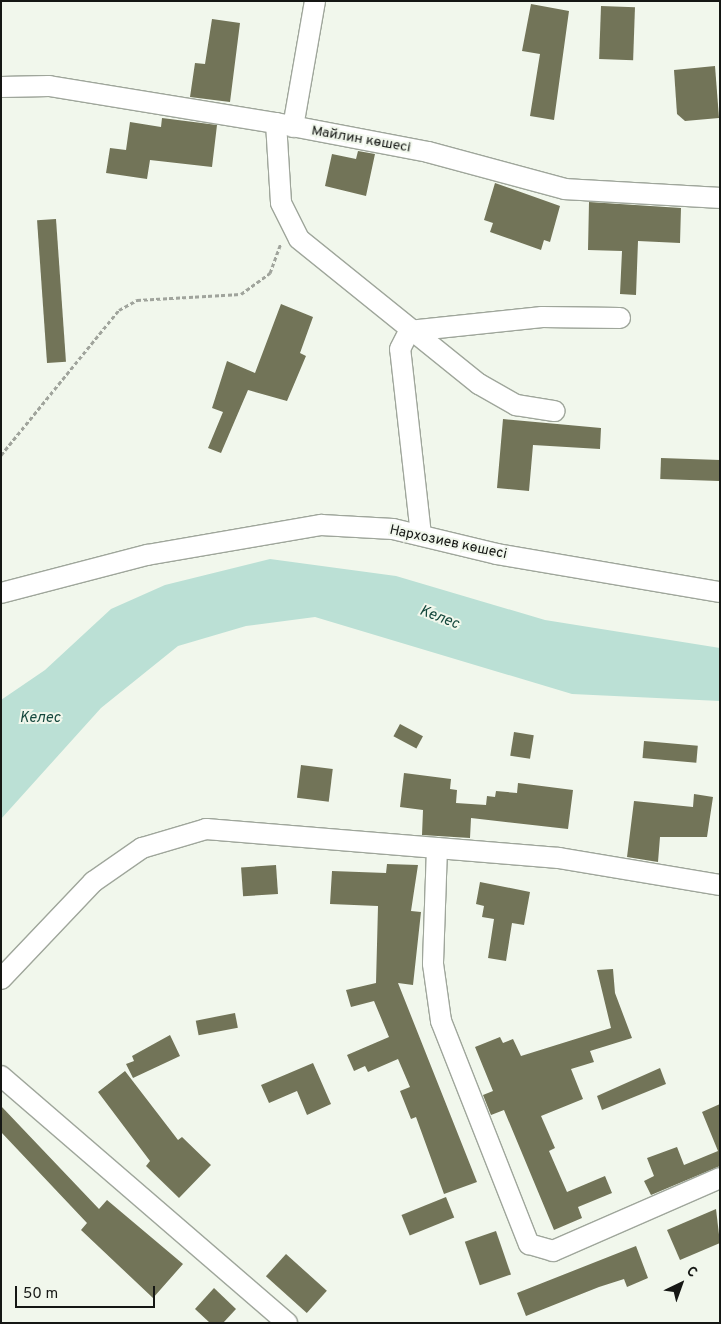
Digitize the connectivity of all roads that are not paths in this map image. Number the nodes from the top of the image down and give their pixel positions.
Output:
1 (315, 1) edge
2 (1, 87) edge
3 (284, 125) junction
4 (720, 198) edge
5 (620, 318) dead end
6 (409, 331) junction
7 (555, 411) dead end
8 (421, 535) junction
9 (720, 592) edge
10 (1, 594) edge
11 (437, 848) junction
12 (720, 885) edge
13 (1, 979) edge
14 (1, 1076) edge
15 (720, 1178) edge
16 (287, 1323) edge

1 - 3 street
2 - 3 street, Майлин көшесі
3 - 4 street, Майлин көшесі
3 - 6 street
5 - 6 street
6 - 7 street
6 - 8 street
8 - 9 street, Нархозиев көшесі
8 - 10 street, Нархозиев көшесі
11 - 12 street
11 - 13 street
11 - 15 street
14 - 16 street

